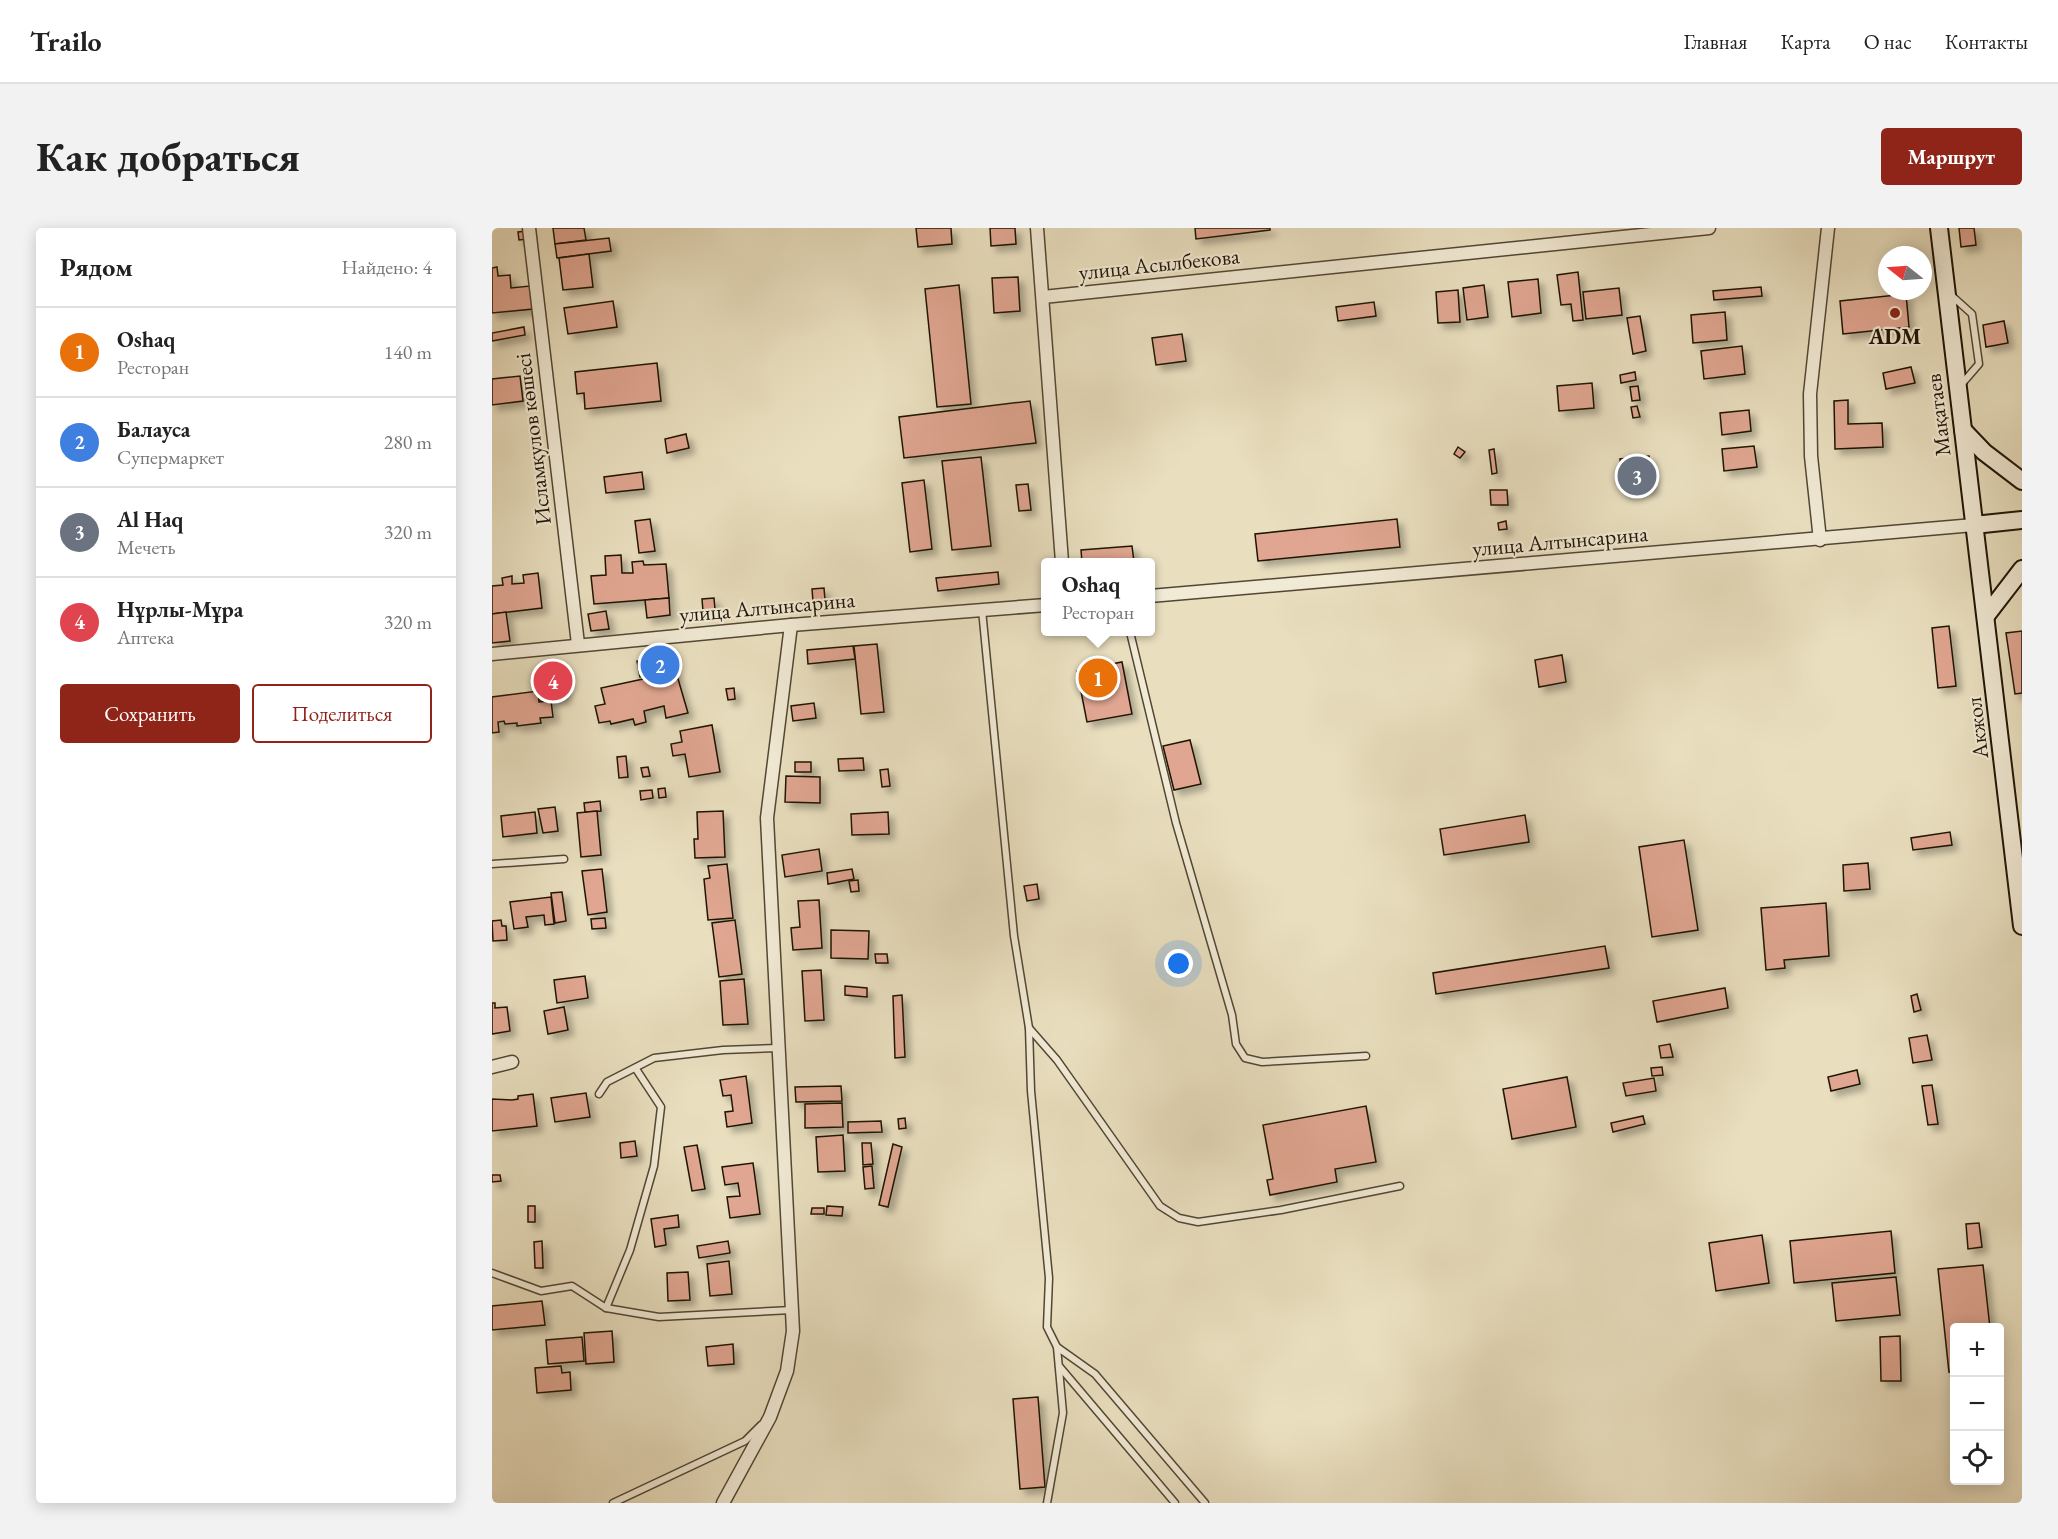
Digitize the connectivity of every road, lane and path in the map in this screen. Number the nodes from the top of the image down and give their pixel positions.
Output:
1 (529, 228) edge
2 (1037, 228) edge
3 (1574, 228) edge
4 (1709, 228) edge
5 (1828, 228) edge
6 (1939, 228) edge
7 (1575, 241) junction
8 (1947, 292) junction
9 (1043, 297) junction
10 (1958, 389) junction
11 (1963, 430) junction
12 (2022, 481) edge
13 (2022, 520) edge
14 (1974, 525) junction
15 (1821, 540) junction
16 (1062, 558) edge
17 (2022, 569) edge
18 (1155, 596) edge
19 (1041, 605) edge
20 (982, 610) junction
21 (1986, 616) junction
22 (791, 625) junction
23 (1131, 636) edge
24 (578, 644) junction
25 (492, 654) edge
26 (564, 859) dead end
27 (492, 864) edge
28 (2022, 926) edge
29 (1029, 1028) junction
30 (778, 1048) junction
31 (1366, 1056) dead end
32 (512, 1062) dead end
33 (492, 1067) edge
34 (636, 1069) junction
35 (599, 1094) dead end
36 (1400, 1186) dead end
37 (492, 1273) edge
38 (606, 1308) junction
39 (792, 1310) junction
40 (1057, 1347) junction
41 (1059, 1366) junction
42 (770, 1416) junction
43 (613, 1503) edge
44 (723, 1503) edge
45 (1047, 1503) edge
46 (1175, 1503) edge
47 (1205, 1503) edge

1 - 24 street, Исламқулов көшесі
2 - 9 street
3 - 7 street
4 - 7 street, улица Асылбекова
5 - 15 street
6 - 8 main road, Мақатаев
7 - 9 street, улица Асылбекова
8 - 10 main road, Мақатаев
8 - 10 lane
9 - 16 street
10 - 11 main road, Мақатаев
11 - 12 main road
11 - 14 main road, Мақатаев
13 - 14 main road
14 - 15 street, улица Алтынсарина
14 - 21 main road, Акжол
15 - 18 street, улица Алтынсарина
17 - 21 main road
19 - 20 street, улица Алтынсарина
20 - 22 street, улица Алтынсарина
20 - 29 lane
21 - 28 main road, Акжол
22 - 24 street, улица Алтынсарина
22 - 30 street
23 - 31 lane
24 - 25 street, улица Алтынсарина
26 - 27 lane
29 - 36 lane
29 - 40 lane
30 - 34 lane
30 - 39 street
32 - 33 street
34 - 35 lane
34 - 38 lane
37 - 38 lane
38 - 39 lane
39 - 42 street
40 - 41 lane
40 - 47 lane
41 - 45 lane
41 - 46 lane
42 - 43 lane
42 - 44 street

